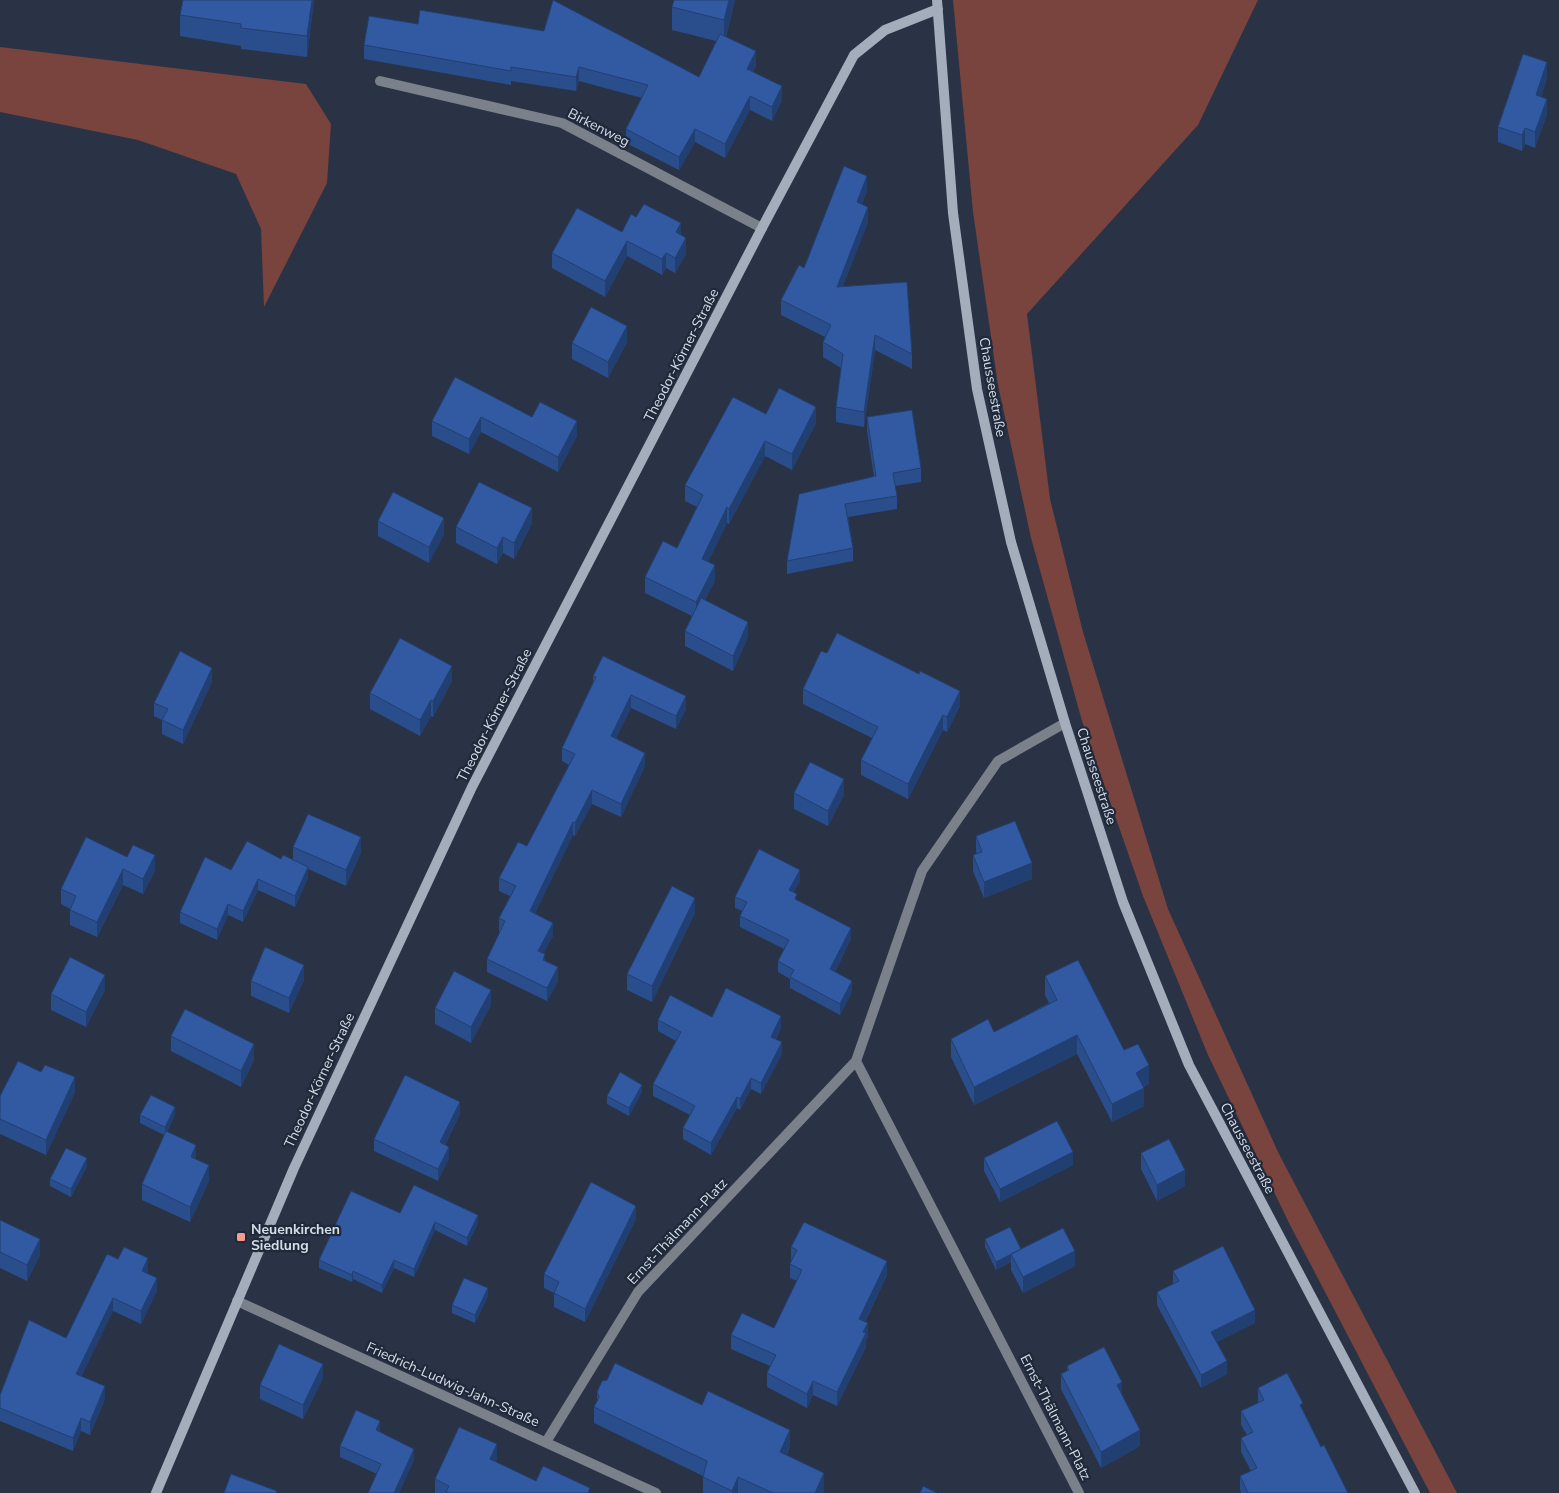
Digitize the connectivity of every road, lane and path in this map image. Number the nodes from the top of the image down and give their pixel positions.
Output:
1 (938, 4) edge
2 (380, 81) dead end
3 (762, 228) junction
4 (1065, 722) junction
5 (856, 1061) junction
6 (237, 1301) junction
7 (546, 1442) junction
8 (156, 1493) edge
9 (656, 1493) edge
10 (1079, 1493) edge
11 (1416, 1493) edge

1 - 3 street, Theodor-Körner-Straße
1 - 4 street, Chausseestraße
2 - 3 street, Birkenweg
3 - 6 street, Theodor-Körner-Straße
4 - 5 street, Ernst-Thälmann-Platz
4 - 11 street, Chausseestraße
5 - 7 street, Ernst-Thälmann-Platz
5 - 10 street, Ernst-Thälmann-Platz
6 - 7 street, Friedrich-Ludwig-Jahn-Straße
6 - 8 street, Theodor-Körner-Straße
7 - 9 street, Friedrich-Ludwig-Jahn-Straße

